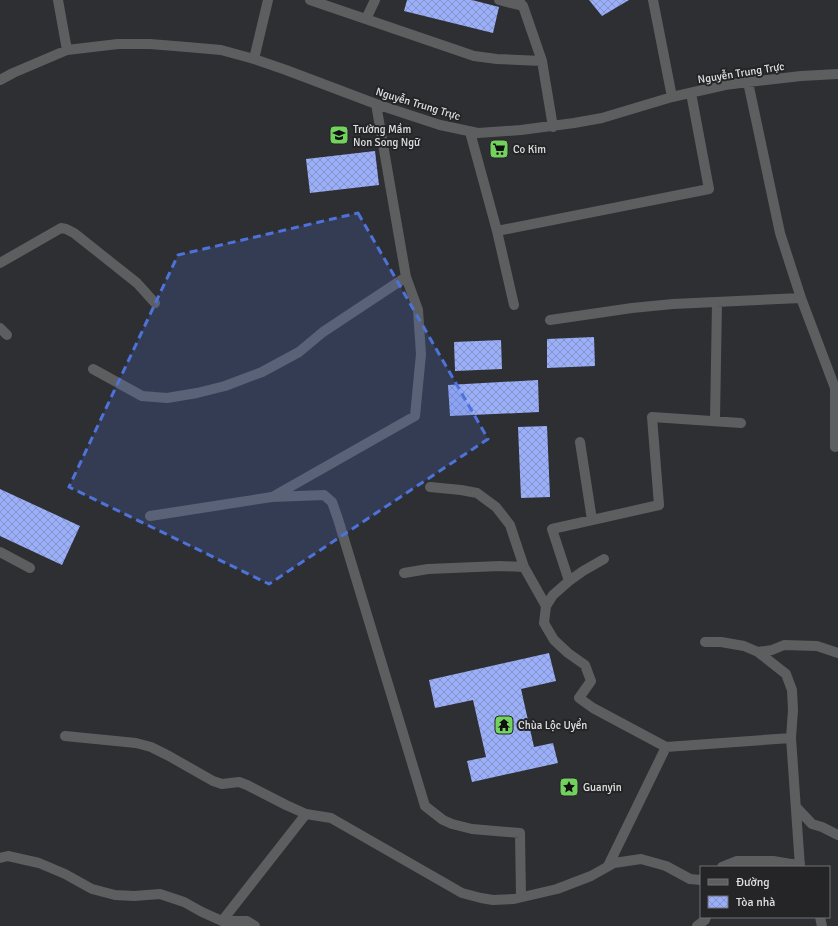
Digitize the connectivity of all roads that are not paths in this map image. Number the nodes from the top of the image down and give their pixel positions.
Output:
1 (58, 0) edge
2 (268, 0) edge
3 (310, 0) edge
4 (375, 0) edge
5 (499, 0) edge
6 (653, 0) edge
7 (520, 3) edge
8 (366, 19) junction
9 (67, 50) junction
10 (254, 59) junction
11 (542, 61) junction
12 (838, 74) edge
13 (0, 80) edge
14 (748, 82) junction
15 (691, 93) junction
16 (672, 97) junction
17 (376, 104) junction
18 (553, 126) junction
19 (470, 132) junction
20 (497, 231) junction
21 (0, 263) edge
22 (406, 277) junction
23 (801, 298) junction
24 (717, 302) junction
25 (154, 303) dead end
26 (514, 305) dead end
27 (550, 320) dead end
28 (93, 369) dead end
29 (836, 388) edge
30 (715, 420) junction
31 (741, 423) dead end
32 (580, 442) dead end
33 (835, 447) dead end
34 (430, 487) dead end
35 (272, 497) junction
36 (150, 516) dead end
37 (592, 520) junction
38 (0, 552) edge
39 (604, 559) dead end
40 (524, 567) junction
41 (30, 568) dead end
42 (404, 573) dead end
43 (569, 581) junction
44 (546, 606) junction
45 (705, 642) dead end
46 (758, 652) junction
47 (838, 653) edge
48 (65, 736) dead end
49 (791, 738) junction
50 (666, 747) junction
51 (796, 807) junction
52 (306, 814) junction
53 (838, 835) edge
54 (0, 858) edge
55 (800, 865) edge
56 (608, 866) junction
57 (724, 866) edge
58 (700, 880) edge
59 (521, 898) junction
60 (706, 918) edge
61 (222, 921) junction
62 (255, 926) edge
63 (697, 926) edge

1 - 9 street
2 - 10 street
3 - 8 street
4 - 8 street
5 - 7 street
6 - 16 street
7 - 11 street
8 - 11 street
9 - 10 street, Nguyễn Trung Trực
9 - 13 street, Nguyễn Trung Trực
10 - 17 street, Nguyễn Trung Trực
11 - 18 street
12 - 14 street, Nguyễn Trung Trực
14 - 15 street, Nguyễn Trung Trực
14 - 23 street
15 - 16 street, Nguyễn Trung Trực
15 - 20 street
16 - 18 street, Nguyễn Trung Trực
17 - 19 street, Nguyễn Trung Trực
17 - 22 street
18 - 19 street, Nguyễn Trung Trực
19 - 20 street
20 - 26 street
21 - 25 street
22 - 28 street
22 - 35 street
23 - 24 street
23 - 29 street
24 - 27 street
24 - 30 street
29 - 33 street
30 - 31 street
30 - 37 street
32 - 37 street
34 - 40 street
35 - 36 street
35 - 59 street
37 - 43 street
38 - 41 street
39 - 43 street
40 - 42 street
40 - 44 street
43 - 44 street
44 - 50 street
45 - 46 street
46 - 47 street
46 - 49 street
48 - 52 street
49 - 50 street
49 - 51 street
50 - 56 street
51 - 53 street
51 - 55 street
52 - 59 street
52 - 61 street
54 - 61 street
55 - 57 street
56 - 58 street
56 - 59 street
60 - 63 street
61 - 62 street

